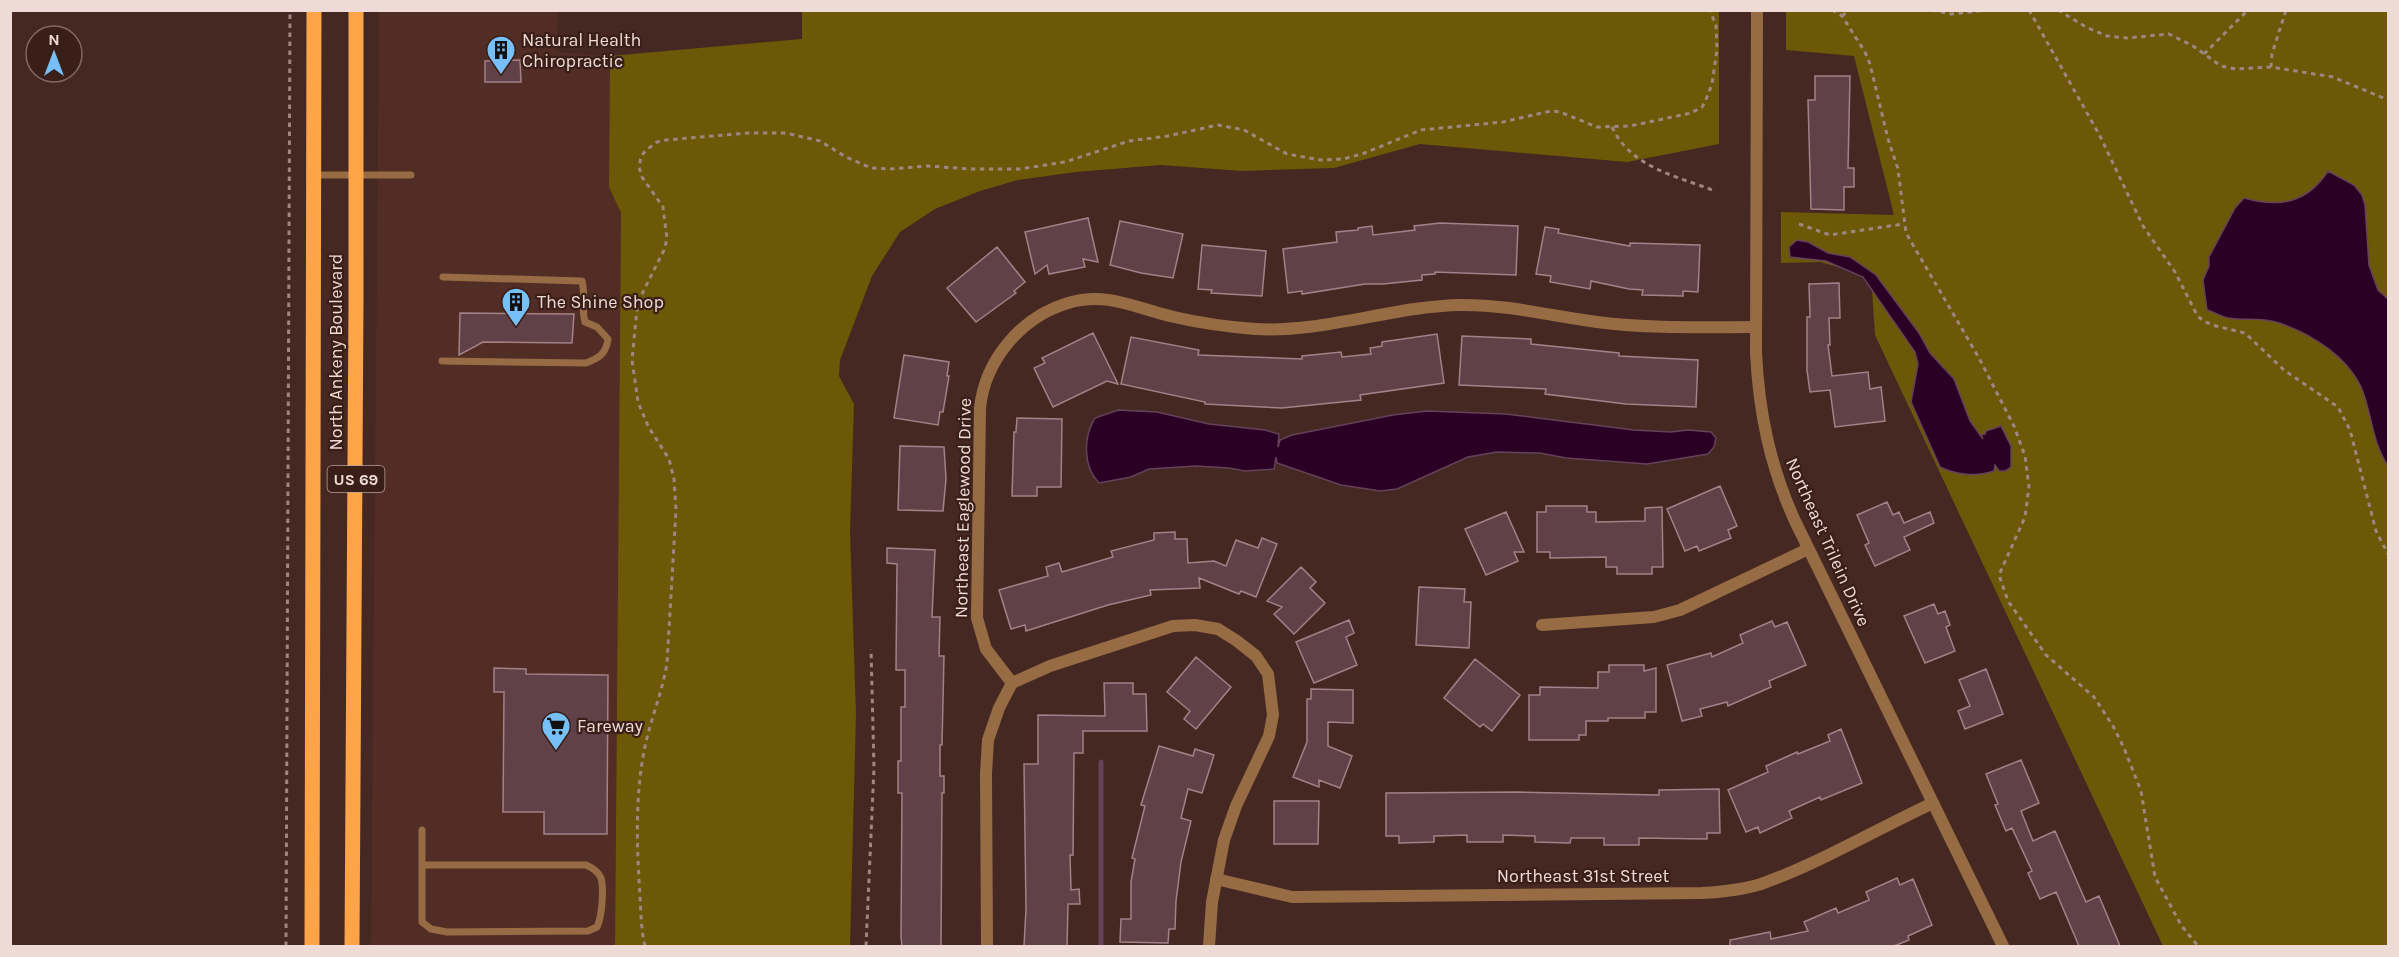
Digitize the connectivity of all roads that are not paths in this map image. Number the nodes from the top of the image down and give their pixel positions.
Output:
1 (314, 10) edge
2 (356, 10) edge
3 (1757, 10) edge
4 (356, 174) junction
5 (313, 175) junction
6 (411, 175) dead end
7 (442, 277) dead end
8 (1756, 327) junction
9 (442, 360) dead end
10 (1809, 549) junction
11 (1542, 625) dead end
12 (1012, 683) junction
13 (1933, 802) junction
14 (422, 830) dead end
15 (422, 865) junction
16 (1216, 879) junction
17 (312, 946) edge
18 (351, 946) edge
19 (987, 946) edge
20 (1209, 946) edge
21 (2003, 946) edge

1 - 5 main road, North Ankeny Boulevard / US 69
2 - 4 main road, North Ankeny Boulevard / US 69
3 - 8 street, Northeast Trilein Drive
4 - 5 lane
4 - 6 lane
4 - 18 main road, North Ankeny Boulevard / US 69
5 - 17 main road, North Ankeny Boulevard / US 69
7 - 9 lane
8 - 10 street, Northeast Trilein Drive
8 - 12 street, Northeast Eaglewood Drive
10 - 11 street
10 - 13 street, Northeast Trilein Drive
12 - 16 street
12 - 19 street
13 - 16 street, Northeast 31st Street
13 - 21 street, Northeast Trilein Drive
14 - 15 lane
15 - 15 lane
16 - 20 street

